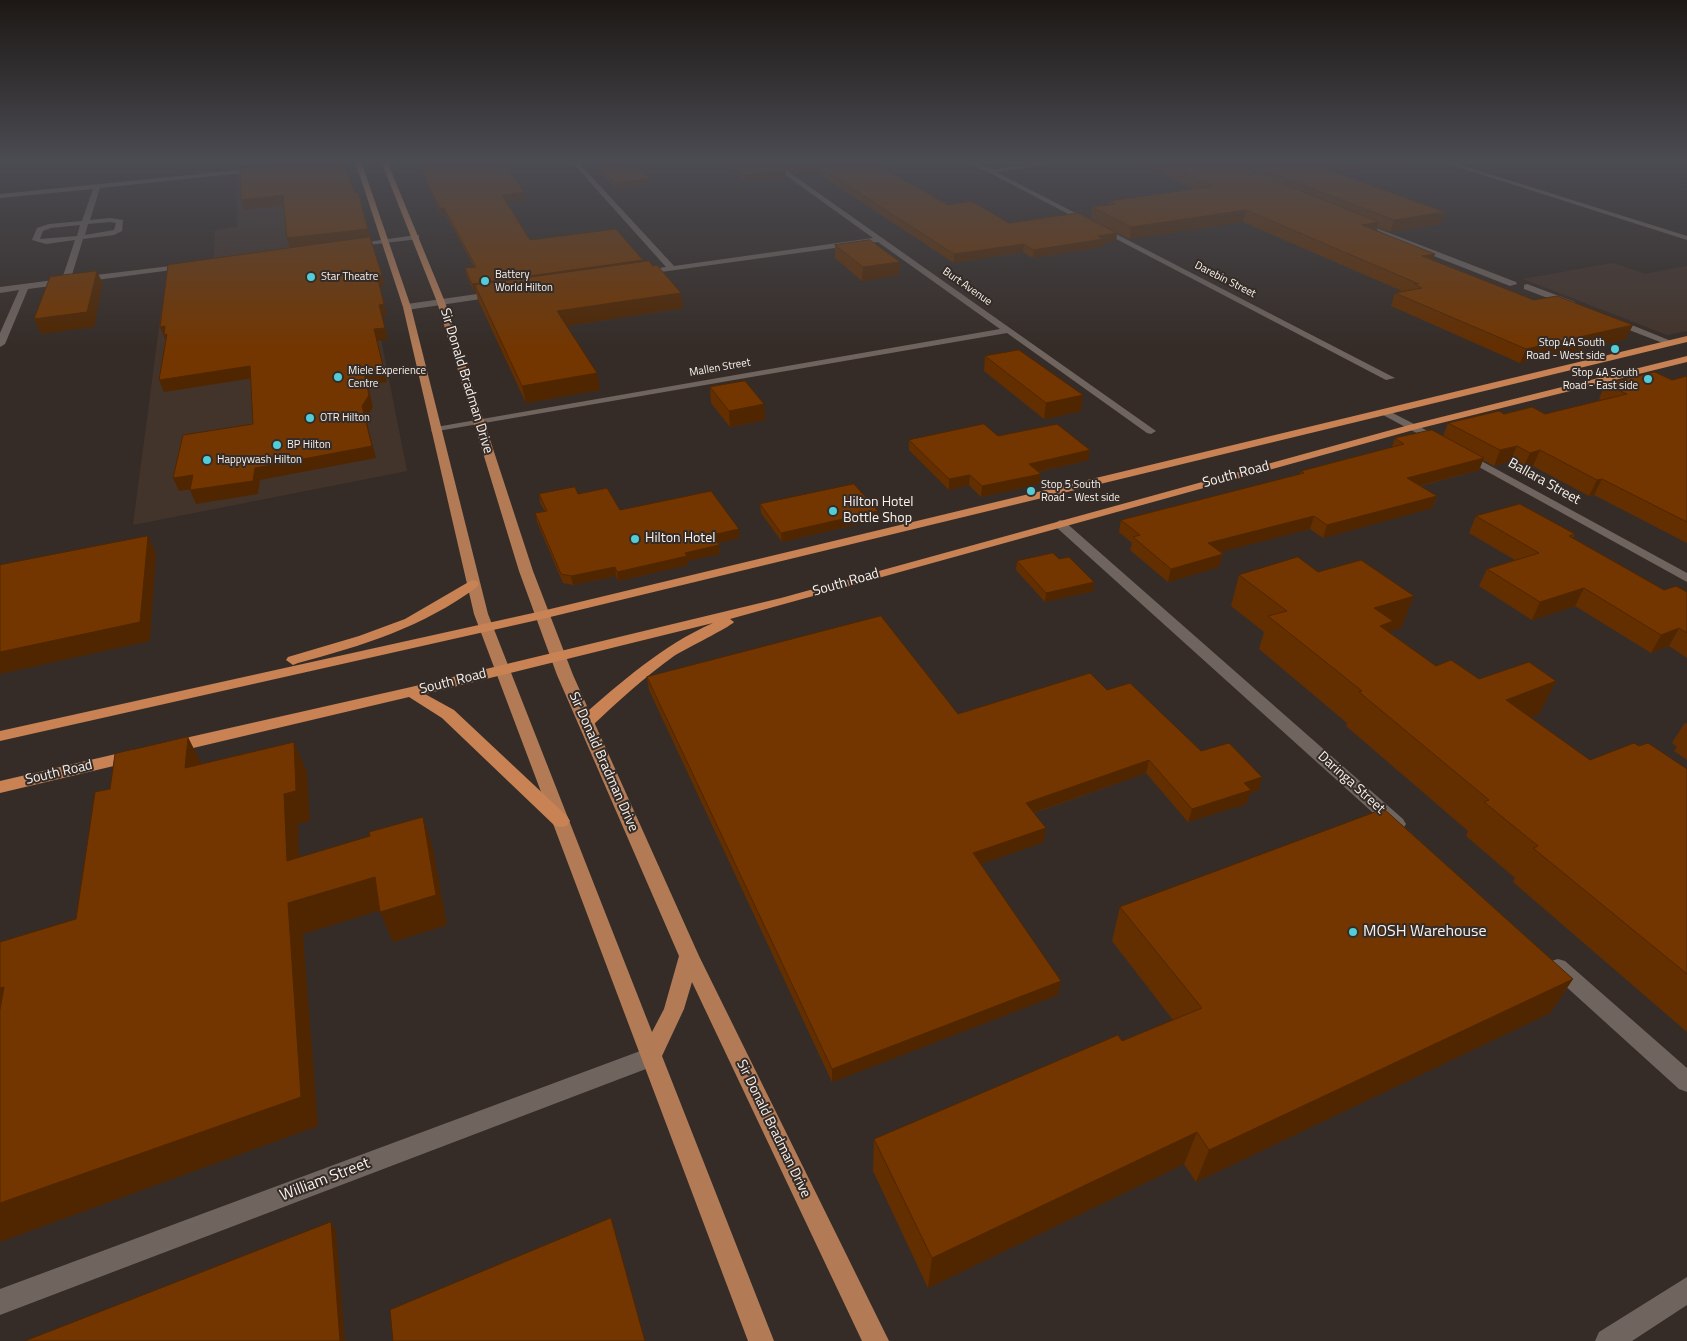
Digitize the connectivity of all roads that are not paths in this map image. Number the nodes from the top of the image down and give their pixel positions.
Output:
1 (75, 224) edge
2 (85, 224) edge
3 (120, 224) edge
4 (380, 224) edge
5 (410, 224) edge
6 (631, 224) edge
7 (858, 224) edge
8 (1090, 224) edge
9 (1359, 224) edge
10 (1641, 224) edge
11 (416, 237) junction
12 (80, 238) junction
13 (1687, 238) edge
14 (880, 239) junction
15 (386, 241) junction
16 (341, 247) edge
17 (194, 265) edge
18 (672, 269) junction
19 (635, 274) edge
20 (66, 281) junction
21 (1513, 284) dead end
22 (25, 287) junction
23 (1527, 287) dead end
24 (0, 290) edge
25 (505, 293) edge
26 (441, 302) junction
27 (407, 307) junction
28 (1581, 308) edge
29 (1608, 318) edge
30 (1008, 330) junction
31 (1687, 339) edge
32 (1671, 343) junction
33 (0, 344) edge
34 (1687, 359) edge
35 (1390, 378) dead end
36 (1387, 413) junction
37 (479, 423) junction
38 (1413, 427) junction
39 (436, 430) junction
40 (1151, 431) dead end
41 (1060, 524) junction
42 (1687, 578) edge
43 (472, 584) junction
44 (785, 601) junction
45 (542, 615) junction
46 (486, 628) junction
47 (558, 656) junction
48 (503, 669) junction
49 (411, 692) junction
50 (172, 696) junction
51 (586, 722) junction
52 (0, 736) edge
53 (0, 787) edge
54 (561, 822) junction
55 (1412, 837) edge
56 (689, 956) junction
57 (1546, 956) edge
58 (650, 1057) junction
59 (1687, 1082) edge
60 (1687, 1290) edge
61 (0, 1302) edge
62 (761, 1341) edge
63 (876, 1341) edge
64 (1608, 1341) edge

1 - 12 street
2 - 12 street
3 - 12 street
4 - 15 main road
5 - 11 main road, Sir Donald Bradman Drive
6 - 18 street
7 - 14 street, Burt Avenue
8 - 35 street, Darebin Street
9 - 21 street
10 - 13 street
11 - 15 street
11 - 26 main road, Sir Donald Bradman Drive
12 - 20 street
14 - 18 street
14 - 30 street, Burt Avenue
15 - 16 street
15 - 27 main road
17 - 20 street
18 - 19 street
20 - 22 street
22 - 24 street
22 - 33 street
23 - 28 street
25 - 26 street
26 - 27 street
26 - 37 main road, Sir Donald Bradman Drive
27 - 39 main road
29 - 32 street
30 - 37 street, Mallen Street
30 - 40 street, Burt Avenue
31 - 32 highway, South Road
32 - 36 highway, South Road
34 - 38 highway, South Road
36 - 38 street, Ballara Street
36 - 45 highway, South Road
37 - 39 street, Mallen Street
37 - 45 main road, Sir Donald Bradman Drive
38 - 41 highway, South Road
38 - 42 street, Ballara Street
39 - 43 main road
41 - 44 highway, South Road
41 - 55 street, Daringa Street
43 - 46 main road
43 - 50 highway
44 - 47 highway, South Road
44 - 51 highway
45 - 46 highway, South Road
45 - 47 main road, Sir Donald Bradman Drive
46 - 48 main road
46 - 50 highway, South Road
47 - 48 highway, South Road
47 - 51 main road, Sir Donald Bradman Drive
48 - 49 highway, South Road
48 - 54 main road
49 - 53 highway, South Road
49 - 54 highway
50 - 52 highway, South Road
51 - 56 main road, Sir Donald Bradman Drive
54 - 58 main road
56 - 58 main road
56 - 63 main road, Sir Donald Bradman Drive
57 - 59 street
58 - 61 street, William Street
58 - 62 main road
60 - 64 street

